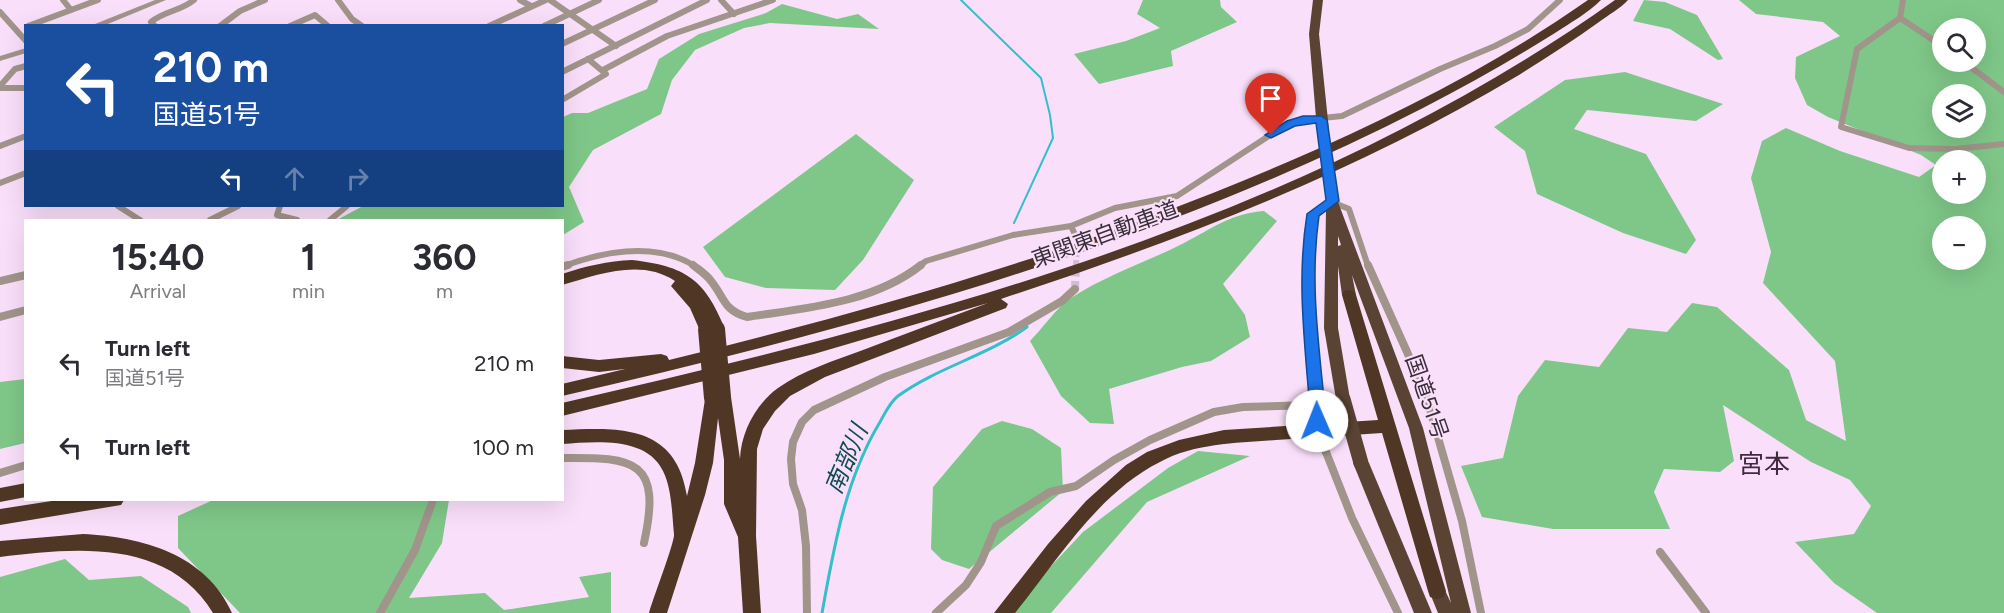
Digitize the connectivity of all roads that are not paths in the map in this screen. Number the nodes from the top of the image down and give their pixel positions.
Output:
1 (63, 0) edge
2 (98, 0) edge
3 (162, 0) edge
4 (194, 0) edge
5 (265, 0) edge
6 (338, 0) edge
7 (520, 0) edge
8 (548, 0) edge
9 (599, 0) edge
10 (655, 0) edge
11 (707, 0) edge
12 (721, 0) edge
13 (773, 0) edge
14 (1318, 0) edge
15 (1560, 0) edge
16 (1595, 0) edge
17 (1622, 0) edge
18 (1903, 0) edge
19 (531, 6) junction
20 (71, 10) junction
21 (0, 12) edge
22 (570, 14) junction
23 (734, 14) junction
24 (1900, 18) junction
25 (32, 24) edge
26 (99, 24) edge
27 (153, 24) edge
28 (223, 24) edge
29 (295, 24) edge
30 (326, 24) edge
31 (359, 24) edge
32 (493, 24) edge
33 (548, 24) edge
34 (24, 27) edge
35 (15, 30) junction
36 (593, 30) junction
37 (24, 39) edge
38 (1932, 39) edge
39 (564, 43) edge
40 (616, 45) junction
41 (24, 51) edge
42 (0, 59) edge
43 (588, 59) junction
44 (24, 67) edge
45 (603, 70) junction
46 (564, 71) edge
47 (1977, 72) edge
48 (0, 87) edge
49 (24, 88) edge
50 (2004, 92) edge
51 (564, 99) edge
52 (1322, 125) junction
53 (24, 137) edge
54 (2004, 144) edge
55 (0, 146) edge
56 (24, 173) edge
57 (0, 183) edge
58 (1332, 200) junction
59 (120, 207) edge
60 (236, 207) edge
61 (280, 207) edge
62 (346, 207) edge
63 (138, 219) edge
64 (212, 219) edge
65 (293, 219) edge
66 (331, 219) edge
67 (1071, 226) junction
68 (1342, 226) junction
69 (1077, 239) tunnel mouth
70 (1332, 254) junction
71 (1103, 260) junction
72 (564, 266) edge
73 (24, 275) edge
74 (564, 279) edge
75 (0, 281) edge
76 (564, 289) edge
77 (1075, 289) dead end
78 (1349, 295) junction
79 (24, 311) edge
80 (0, 317) edge
81 (712, 329) junction
82 (805, 333) junction
83 (564, 362) edge
84 (564, 390) edge
85 (717, 397) junction
86 (1312, 405) junction
87 (564, 410) edge
88 (1387, 426) junction
89 (564, 437) edge
90 (564, 459) edge
91 (24, 466) edge
92 (0, 473) edge
93 (93, 501) edge
94 (109, 501) edge
95 (433, 501) edge
96 (26, 513) junction
97 (0, 517) edge
98 (682, 536) junction
99 (747, 536) junction
100 (644, 543) dead end
101 (0, 549) edge
102 (1660, 552) dead end
103 (1437, 591) junction
104 (223, 613) edge
105 (380, 613) edge
106 (658, 613) edge
107 (752, 613) edge
108 (807, 613) edge
109 (936, 613) edge
110 (1003, 613) edge
111 (1398, 613) edge
112 (1424, 613) edge
113 (1440, 613) edge
114 (1447, 613) edge
115 (1461, 613) edge
116 (1481, 613) edge
117 (1706, 613) edge

1 - 20 street
2 - 20 street
3 - 26 street
4 - 27 street
5 - 28 street
6 - 31 street
7 - 19 street
8 - 19 street
8 - 22 street
9 - 22 street
10 - 36 street
11 - 40 street
12 - 23 street
13 - 23 street
14 - 52 highway, 国道51号
15 - 52 street
16 - 82 highway, 東関東自動車道
17 - 71 highway, 東関東自動車道
18 - 24 street
19 - 32 street
20 - 25 street
21 - 35 street
22 - 33 street
22 - 36 street
23 - 45 street
24 - 38 street
24 - 54 street
29 - 30 street
34 - 35 street
35 - 37 street
36 - 39 street
36 - 40 street
40 - 43 street
41 - 42 street
43 - 45 street
43 - 46 street
44 - 48 street
45 - 51 street
47 - 50 street
48 - 49 street
52 - 58 highway, 国道51号, bridge
52 - 67 street
53 - 55 street
56 - 57 street
58 - 68 highway, 国道51号
58 - 70 highway, 国道51号
58 - 86 street
58 - 116 street
59 - 63 street
60 - 64 street
61 - 65 street
62 - 66 street
67 - 69 street
67 - 72 street
68 - 78 highway
68 - 115 highway, 国道51号
70 - 78 highway
70 - 112 highway, 国道51号, bridge
71 - 87 highway, 東関東自動車道
71 - 99 highway
73 - 75 street
74 - 81 highway
76 - 81 highway
77 - 108 street
78 - 88 highway
79 - 80 street
81 - 85 highway, bridge
82 - 83 highway
82 - 84 highway, 東関東自動車道
85 - 98 highway
85 - 99 highway
86 - 109 street
86 - 111 street, bridge
88 - 103 highway
88 - 110 highway
89 - 98 highway
90 - 100 street
91 - 92 street
93 - 96 highway
94 - 96 highway
95 - 105 street
96 - 97 highway
98 - 106 highway
99 - 107 highway
101 - 104 highway
102 - 117 street
103 - 113 highway
103 - 114 highway

